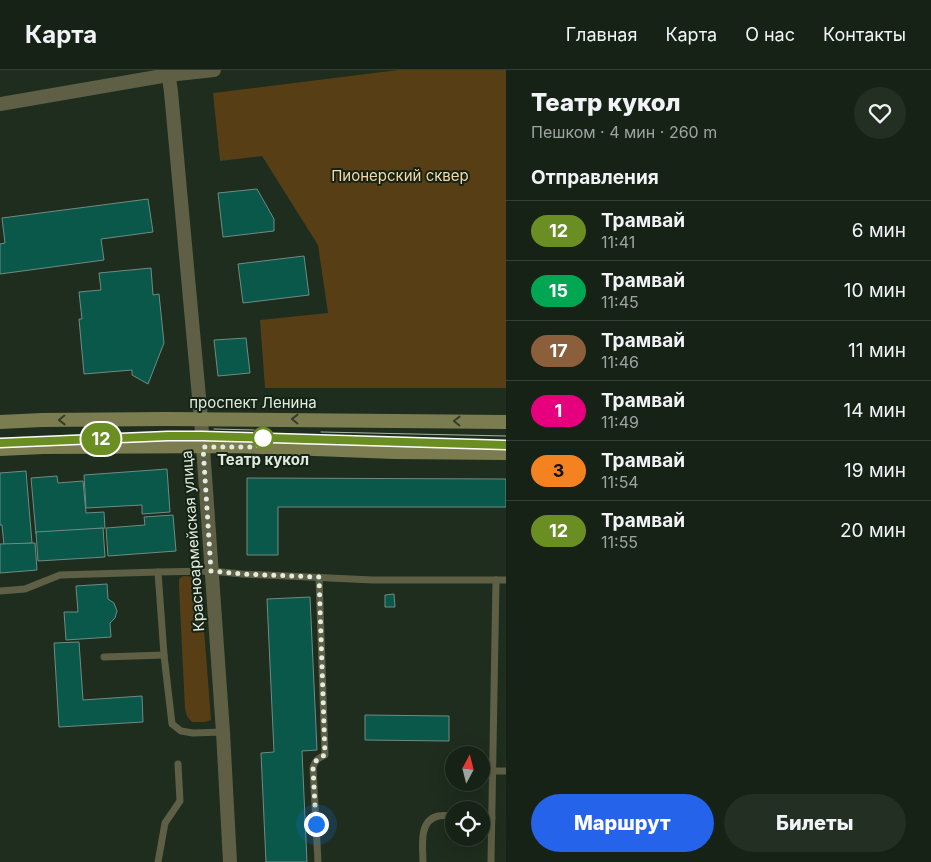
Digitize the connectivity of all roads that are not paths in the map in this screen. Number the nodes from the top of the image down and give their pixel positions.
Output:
1 (214, 70) edge
2 (168, 72) edge
3 (0, 104) edge
4 (201, 419) junction
5 (0, 422) edge
6 (506, 422) edge
7 (203, 447) junction
8 (0, 449) edge
9 (506, 453) edge
10 (211, 571) junction
11 (158, 572) junction
12 (319, 577) junction
13 (496, 580) junction
14 (506, 580) edge
15 (0, 591) edge
16 (164, 654) junction
17 (104, 657) dead end
18 (223, 732) junction
19 (178, 764) dead end
20 (493, 771) junction
21 (506, 771) edge
22 (445, 816) edge
23 (492, 818) joint
24 (158, 862) edge
25 (230, 862) edge
26 (318, 862) edge
27 (423, 862) edge
28 (491, 862) edge

1 - 2 street
2 - 3 street
2 - 4 street, Красноармейская улица
4 -> 5 main road, проспект Ленина
6 -> 4 main road, проспект Ленина
4 - 7 street, Красноармейская улица
7 - 8 main road
7 - 9 main road
7 - 10 street, Красноармейская улица
10 - 11 lane
10 - 12 lane
10 - 18 street, Красноармейская улица
11 - 15 lane
11 - 16 lane
12 - 13 lane
12 - 26 lane
13 - 14 lane
13 - 20 lane
16 - 17 lane
16 - 18 lane
18 - 25 street, Красноармейская улица
19 - 24 lane
20 - 21 lane
20 - 23 lane
22 - 27 lane
23 - 28 lane

